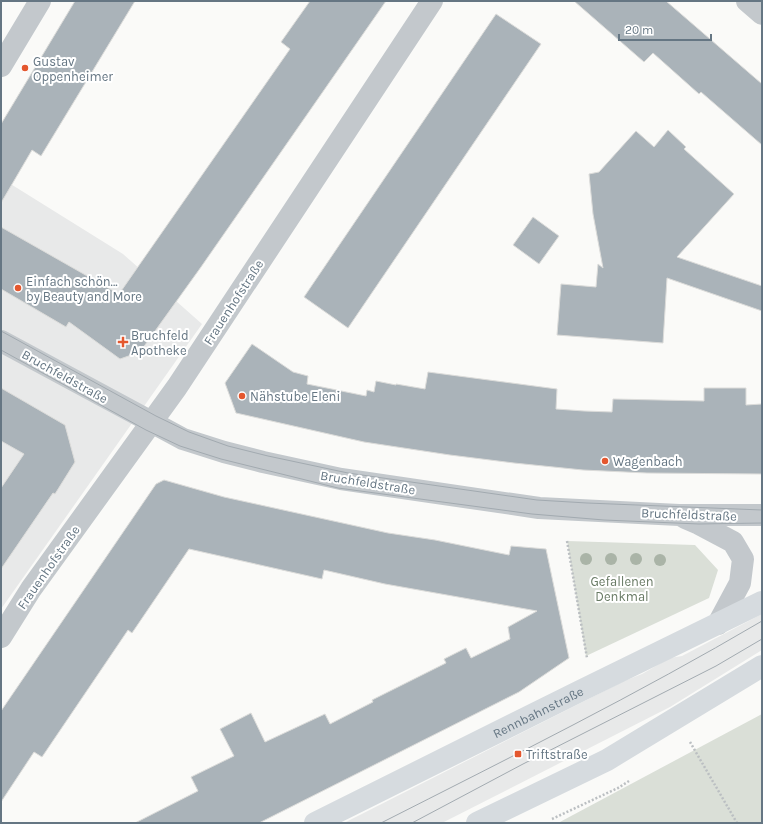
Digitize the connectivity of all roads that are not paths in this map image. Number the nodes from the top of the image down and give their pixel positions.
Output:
1 (40, 1) edge
2 (432, 1) edge
3 (747, 1) edge
4 (762, 14) edge
5 (1, 66) edge
6 (1, 341) edge
7 (151, 423) junction
8 (678, 515) junction
9 (762, 516) edge
10 (762, 602) edge
11 (718, 624) junction
12 (1, 637) edge
13 (762, 666) edge
14 (315, 823) edge
15 (477, 823) edge

1 - 5 street
2 - 7 street, Frauenhofstraße
3 - 4 street
6 - 7 street, Bruchfeldstraße
7 - 8 street, Bruchfeldstraße
7 - 12 street, Frauenhofstraße
8 - 9 street, Bruchfeldstraße
8 - 11 street
10 - 11 main road, Rennbahnstraße
11 - 14 main road, Rennbahnstraße
13 - 15 main road

